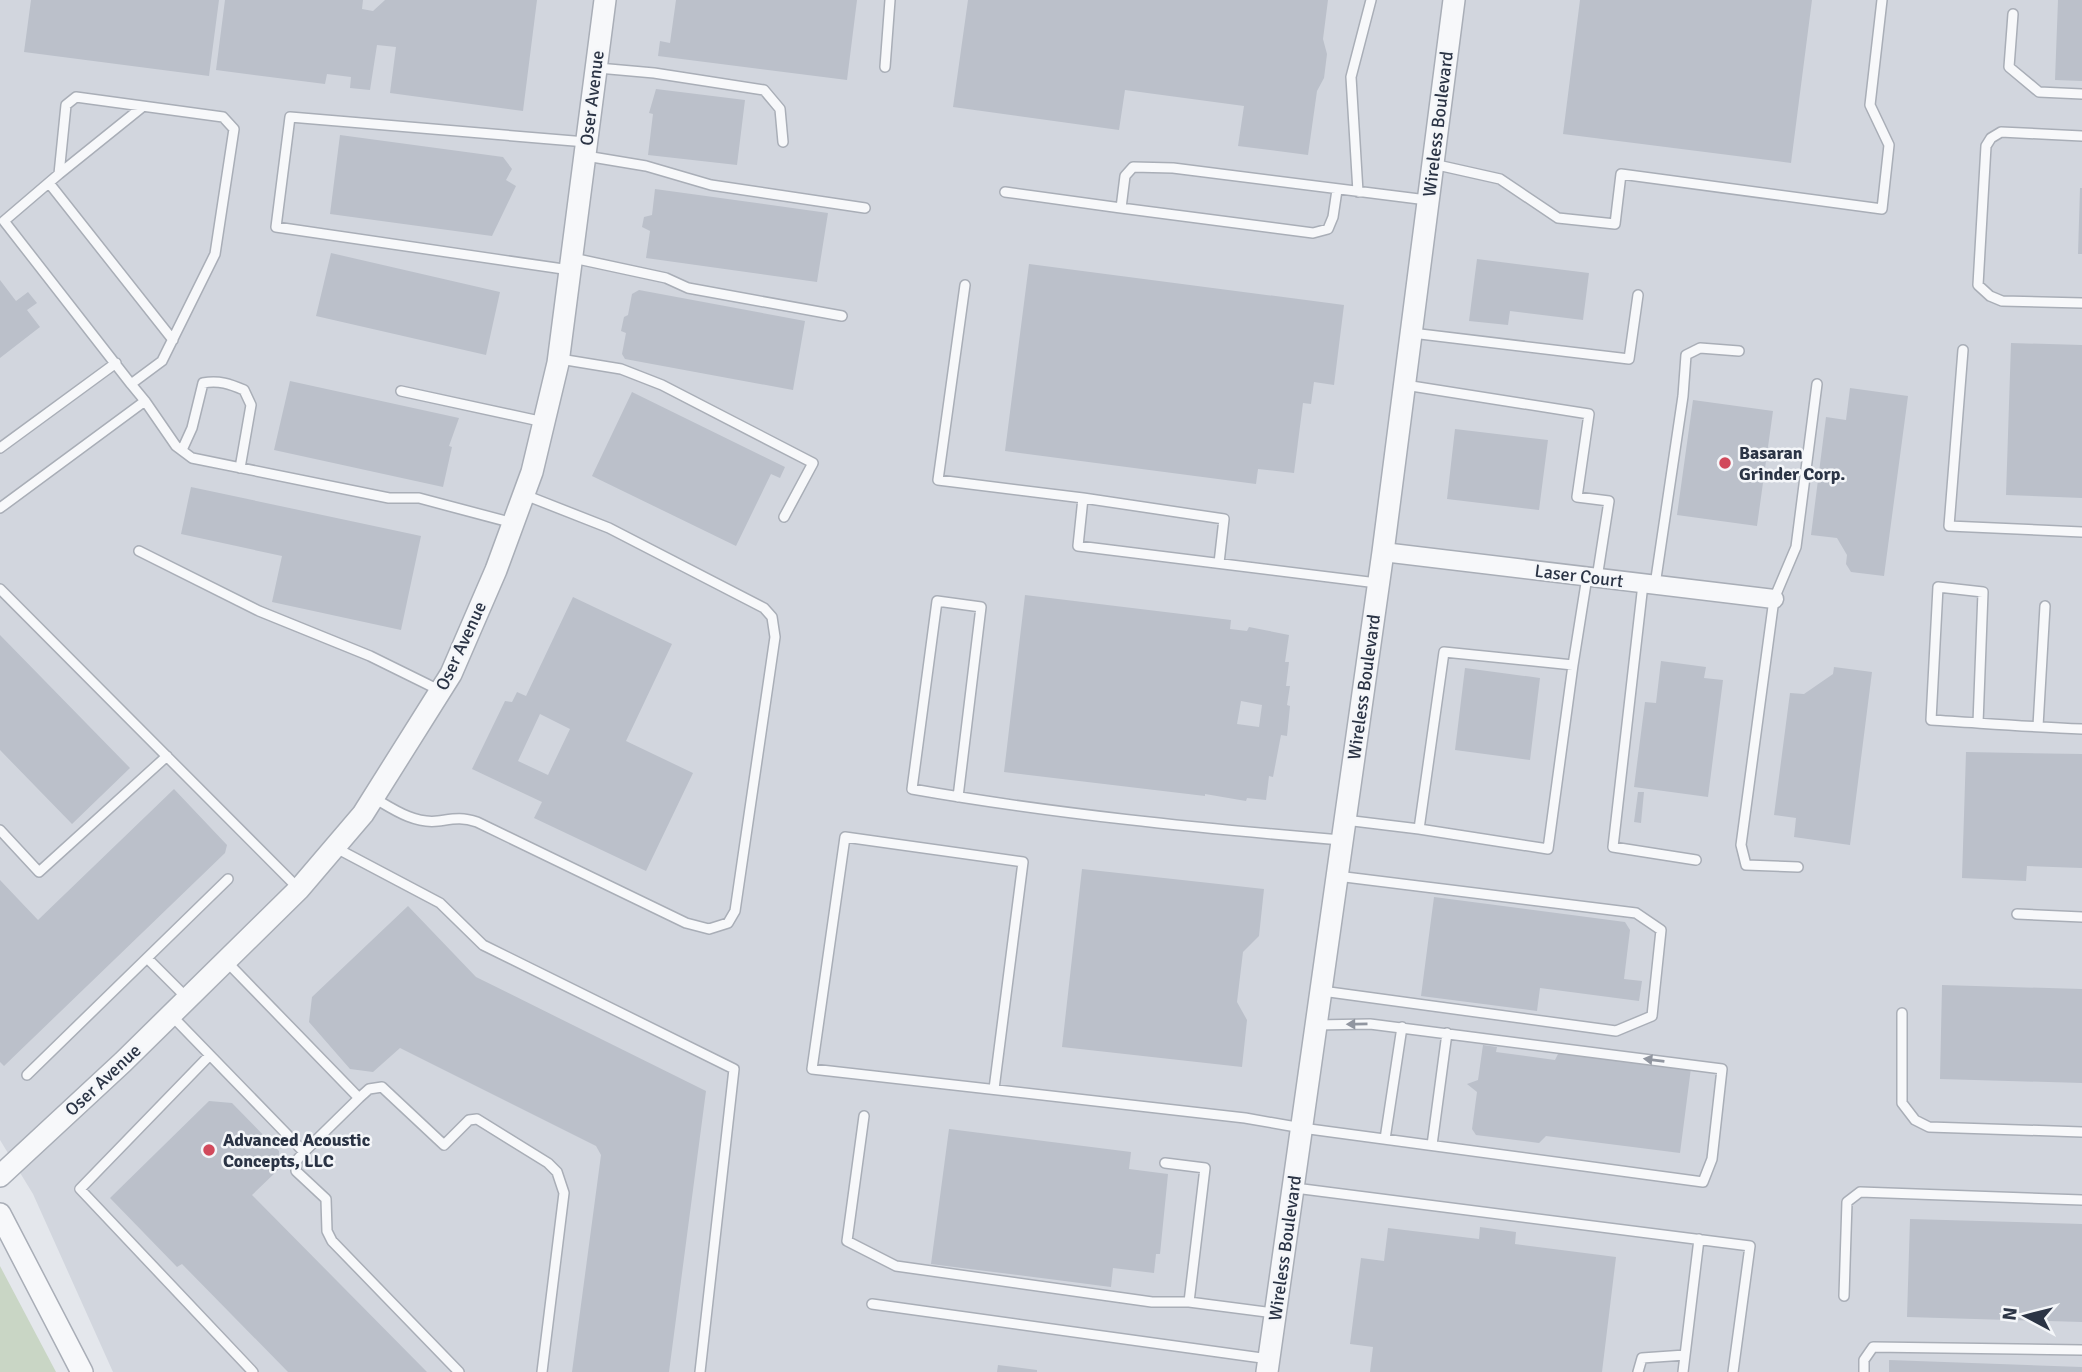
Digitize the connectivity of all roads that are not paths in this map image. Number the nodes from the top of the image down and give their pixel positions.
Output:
1 (605, 0) edge
2 (890, 0) edge
3 (1371, 0) edge
4 (1454, 0) edge
5 (1882, 0) edge
6 (2013, 14) dead end
7 (884, 67) dead end
8 (596, 68) junction
9 (2082, 94) edge
10 (141, 108) junction
11 (2082, 136) edge
12 (783, 142) dead end
13 (585, 149) junction
14 (1433, 164) junction
15 (60, 174) junction
16 (49, 183) junction
17 (1336, 190) junction
18 (1005, 192) dead end
19 (1358, 192) junction
20 (1429, 201) junction
21 (865, 208) dead end
22 (1121, 208) junction
23 (1, 220) edge
24 (571, 264) junction
25 (965, 285) dead end
26 (1638, 295) dead end
27 (2082, 303) edge
28 (842, 316) dead end
29 (1412, 333) junction
30 (173, 340) junction
31 (1963, 350) dead end
32 (1739, 351) dead end
33 (558, 359) junction
34 (116, 363) junction
35 (131, 384) junction
36 (1817, 384) dead end
37 (1405, 385) junction
38 (401, 391) dead end
39 (145, 401) junction
40 (544, 422) junction
41 (0, 448) edge
42 (182, 450) junction
43 (240, 468) junction
44 (524, 494) junction
45 (1083, 498) junction
46 (0, 508) edge
47 (784, 517) dead end
48 (513, 523) junction
49 (2082, 532) edge
50 (138, 551) dead end
51 (1384, 552) junction
52 (1219, 563) junction
53 (1592, 577) junction
54 (1379, 583) junction
55 (1649, 584) junction
56 (0, 589) edge
57 (1774, 600) junction
58 (2045, 606) dead end
59 (1573, 665) junction
60 (441, 691) junction
61 (1978, 723) junction
62 (2038, 726) junction
63 (2082, 729) edge
64 (167, 756) junction
65 (958, 797) junction
66 (373, 798) junction
67 (1419, 829) junction
68 (0, 830) edge
69 (1344, 830) junction
70 (335, 847) junction
71 (1696, 860) dead end
72 (1798, 867) dead end
73 (1338, 876) junction
74 (228, 879) dead end
75 (299, 889) junction
76 (2017, 914) dead end
77 (2082, 917) edge
78 (147, 958) junction
79 (226, 961) junction
80 (1321, 991) junction
81 (188, 999) junction
82 (1902, 1013) dead end
83 (171, 1015) junction
84 (1316, 1025) junction
85 (1402, 1027) junction
86 (1447, 1033) junction
87 (209, 1056) junction
88 (27, 1074) dead end
89 (994, 1089) junction
90 (359, 1098) junction
91 (864, 1116) dead end
92 (1302, 1128) junction
93 (2082, 1132) edge
94 (1385, 1139) junction
95 (1432, 1144) junction
96 (304, 1152) junction
97 (1165, 1163) dead end
98 (0, 1176) edge
99 (1293, 1188) junction
100 (2082, 1200) edge
101 (0, 1214) edge
102 (1699, 1239) junction
103 (1844, 1297) dead end
104 (1189, 1302) junction
105 (872, 1304) dead end
106 (1275, 1314) junction
107 (2082, 1350) edge
108 (1685, 1355) junction
109 (1268, 1365) edge
110 (82, 1372) edge
111 (253, 1372) edge
112 (459, 1372) edge
113 (542, 1372) edge
114 (700, 1372) edge
115 (1638, 1372) edge
116 (1683, 1372) edge
117 (1733, 1372) edge
118 (1864, 1372) edge

1 - 8 street, Oser Avenue
2 - 7 lane
3 - 19 lane
4 - 14 street, Wireless Boulevard
5 - 14 lane
6 - 9 lane
8 - 12 lane
8 - 13 street, Oser Avenue
10 - 15 lane
10 - 15 lane
10 - 30 lane
11 - 27 lane
13 - 21 lane
13 - 24 street, Oser Avenue
13 - 24 lane
14 - 20 street, Wireless Boulevard
15 - 16 lane
16 - 23 lane
16 - 30 lane
17 - 19 lane
17 - 22 lane
17 - 22 lane
18 - 22 lane
19 - 20 lane
20 - 29 street, Wireless Boulevard
23 - 34 lane
24 - 28 lane
24 - 33 street, Oser Avenue
25 - 45 lane
26 - 29 lane
29 - 37 street, Wireless Boulevard
30 - 35 lane
31 - 49 lane
32 - 55 lane
33 - 40 street, Oser Avenue
33 - 47 lane
34 - 35 lane
34 - 41 lane
35 - 39 lane
36 - 57 lane
37 - 51 street, Wireless Boulevard
37 - 53 lane
38 - 40 lane
39 - 42 lane
39 - 46 lane
40 - 44 street, Oser Avenue
42 - 43 lane
42 - 43 lane
43 - 48 lane
44 - 48 street, Oser Avenue
44 - 66 lane
45 - 52 lane
45 - 52 lane
48 - 60 street, Oser Avenue
50 - 60 lane
51 - 53 street, Laser Court
51 - 54 street, Wireless Boulevard
52 - 54 lane
53 - 55 street, Laser Court
53 - 59 lane
54 - 69 street, Wireless Boulevard
55 - 57 street, Laser Court
55 - 71 lane
56 - 64 lane
57 - 72 lane
58 - 62 lane
59 - 67 lane
59 - 67 lane
60 - 66 street, Oser Avenue
61 - 61 lane
61 - 62 lane
62 - 63 lane
64 - 68 lane
64 - 75 lane
65 - 65 lane
65 - 69 lane
66 - 70 street, Oser Avenue
67 - 69 lane
69 - 73 street, Wireless Boulevard
70 - 75 street, Oser Avenue
70 - 114 lane
73 - 80 street, Wireless Boulevard
73 - 80 lane
74 - 78 lane
75 - 79 street, Oser Avenue
76 - 77 lane
78 - 81 lane
78 - 88 lane
79 - 81 street, Oser Avenue
79 - 90 lane
80 - 84 street, Wireless Boulevard
81 - 83 street, Oser Avenue
82 - 93 lane
83 - 87 lane
83 - 98 street, Oser Avenue
85 -> 84 lane
84 - 92 street, Wireless Boulevard
85 - 86 lane
85 - 94 lane
86 - 95 lane
95 -> 86 lane
87 - 96 lane
87 - 111 lane
89 - 89 lane
89 - 92 lane
90 - 96 lane
90 - 113 lane
91 - 104 lane
92 - 94 lane
92 - 99 street, Wireless Boulevard
94 - 95 lane
96 - 112 lane
97 - 104 lane
99 - 102 lane
99 - 106 street, Wireless Boulevard
100 - 103 lane
101 - 110 street
102 - 108 lane
102 - 117 lane
104 - 106 lane
105 - 109 lane
106 - 109 street, Wireless Boulevard
107 - 118 lane
108 - 115 lane
108 - 116 lane

